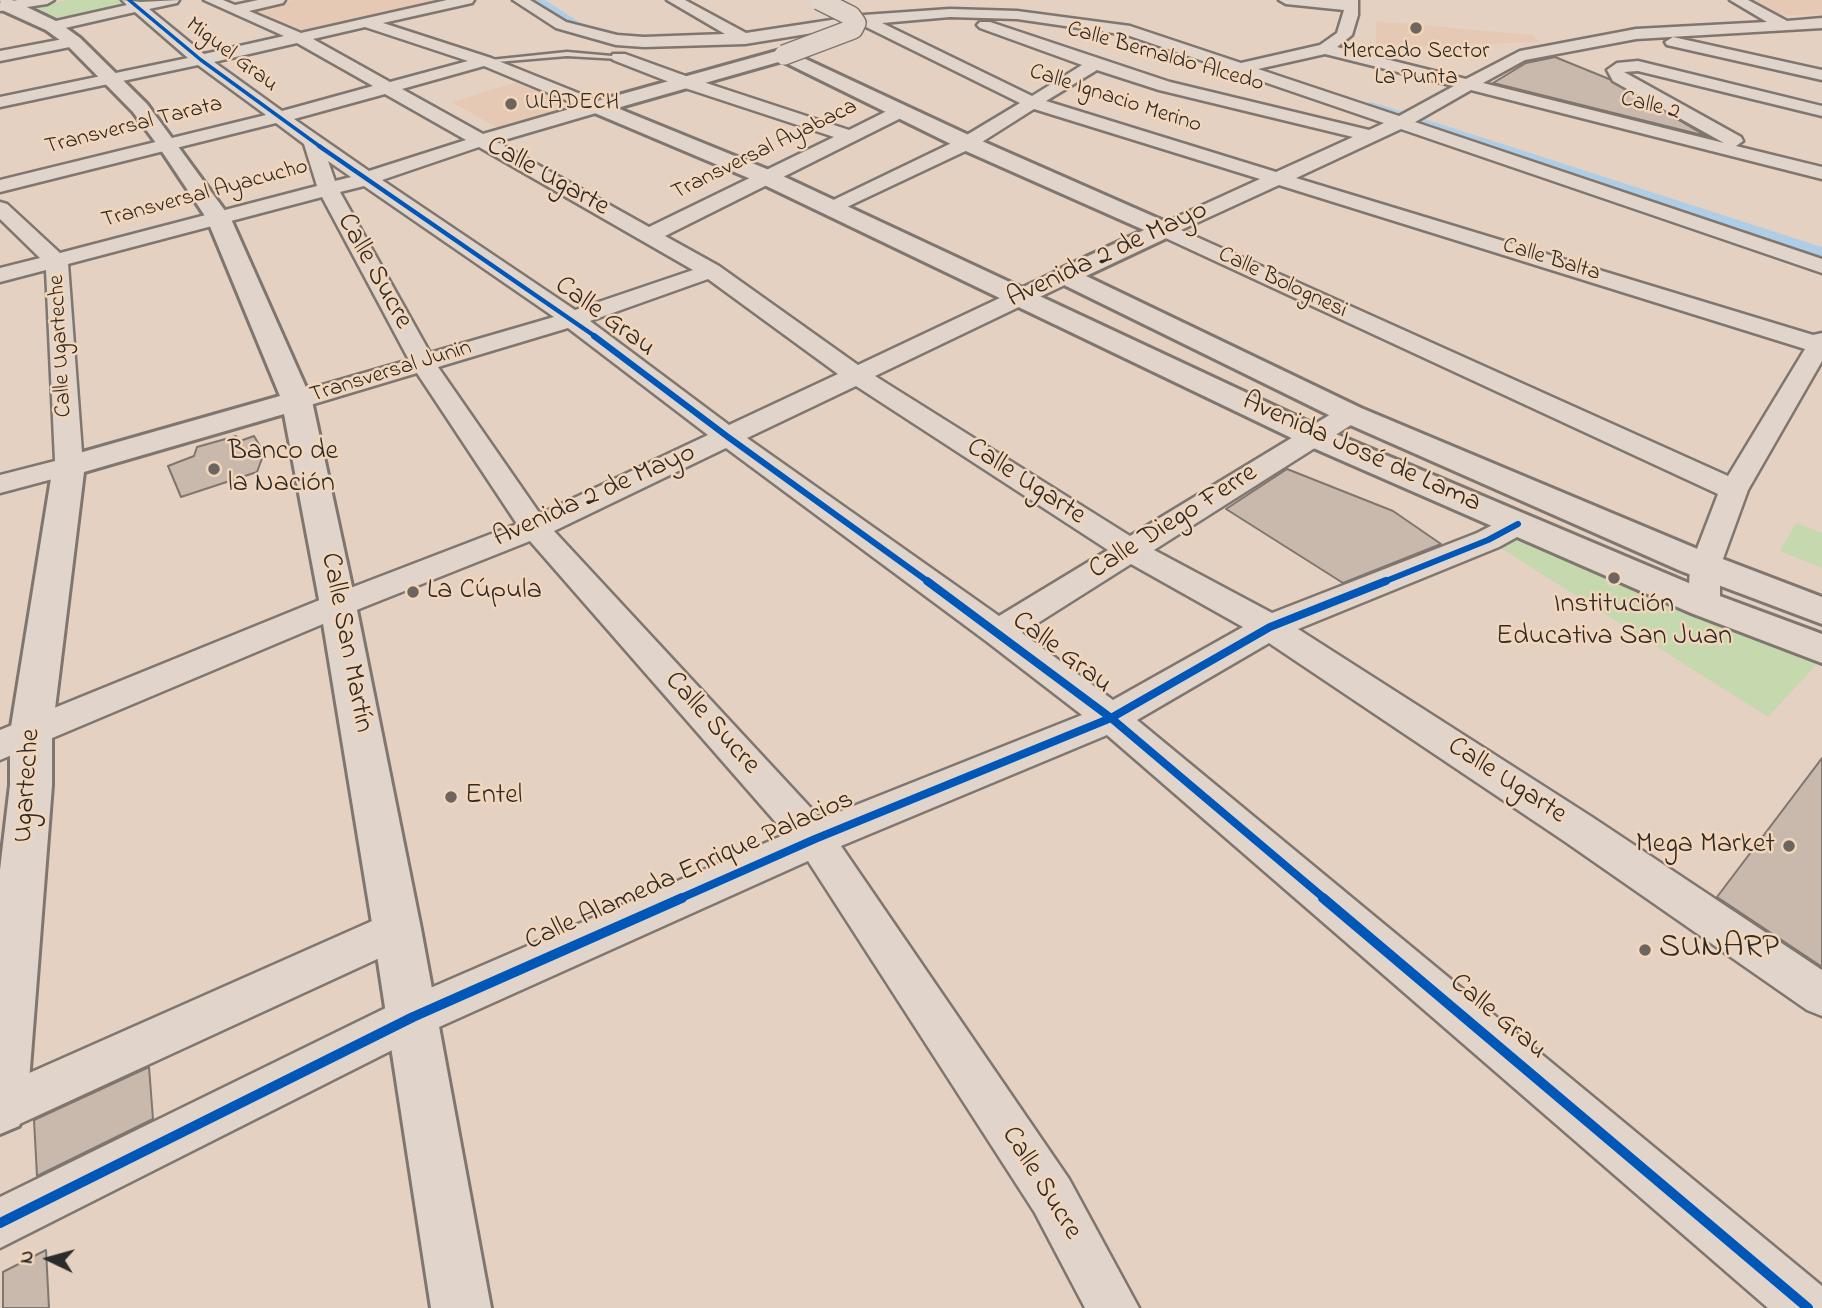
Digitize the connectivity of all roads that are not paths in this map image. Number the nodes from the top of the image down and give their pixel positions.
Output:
1 (47, 0) edge
2 (172, 0) edge
3 (278, 0) edge
4 (467, 0) edge
5 (520, 0) edge
6 (674, 0) edge
7 (819, 0) edge
8 (921, 0) edge
9 (1286, 0) edge
10 (1737, 0) edge
11 (3, 4) edge
12 (133, 4) edge
13 (222, 5) edge
14 (1351, 7) edge
15 (950, 13) junction
16 (864, 20) junction
17 (365, 23) junction
18 (1822, 23) edge
19 (1782, 25) junction
20 (52, 26) junction
21 (1798, 31) junction
22 (1822, 31) edge
23 (1636, 34) junction
24 (299, 37) junction
25 (749, 40) junction
26 (1822, 40) edge
27 (74, 42) junction
28 (1325, 49) junction
29 (784, 55) junction
30 (0, 56) edge
31 (619, 57) joint
32 (201, 60) junction
33 (485, 61) junction
34 (1094, 64) junction
35 (1242, 68) junction
36 (1822, 75) edge
37 (110, 80) junction
38 (688, 83) junction
39 (1466, 85) junction
40 (388, 86) junction
41 (0, 102) edge
42 (1033, 103) junction
43 (597, 107) junction
44 (901, 111) junction
45 (1822, 111) edge
46 (281, 117) junction
47 (1405, 120) junction
48 (850, 136) junction
49 (1370, 136) junction
50 (312, 141) junction
51 (480, 141) junction
52 (166, 144) junction
53 (967, 144) junction
54 (1774, 163) junction
55 (1822, 173) edge
56 (766, 177) junction
57 (1281, 177) junction
58 (366, 179) junction
59 (0, 186) edge
60 (328, 189) junction
61 (1822, 190) edge
62 (0, 208) edge
63 (832, 208) junction
64 (219, 219) junction
65 (1164, 230) junction
66 (650, 235) junction
67 (57, 262) junction
68 (1822, 266) edge
69 (711, 271) junction
70 (0, 275) edge
71 (1065, 276) junction
72 (1021, 297) junction
73 (572, 319) junction
74 (1821, 344) edge
75 (423, 363) junction
76 (855, 374) junction
77 (296, 401) junction
78 (1350, 414) junction
79 (1313, 436) junction
80 (728, 437) junction
81 (69, 466) junction
82 (0, 484) edge
83 (1734, 490) junction
84 (1518, 524) junction
85 (535, 528) junction
86 (1130, 550) junction
87 (1705, 567) junction
88 (1704, 604) junction
89 (338, 605) junction
90 (1822, 611) edge
91 (1270, 627) junction
92 (998, 632) junction
93 (1822, 649) edge
94 (1111, 718) junction
95 (15, 739) edge
96 (815, 839) junction
97 (397, 929) junction
98 (1822, 995) edge
99 (413, 1017) junction
100 (0, 1109) edge
101 (0, 1223) edge
102 (461, 1308) edge
103 (1113, 1308) edge
104 (1808, 1308) edge

1 - 11 street
2 - 12 street
3 - 13 street
4 - 17 street
5 - 25 street
6 - 25 street, Calle Bolognesi
7 - 29 main road, Transversal Ayacucho, bridge
8 - 15 street, Calle Bernaldo Alcedo
9 - 14 street
10 - 19 street
11 - 20 main road, Calle San Martín
12 - 20 street
12 - 32 street, Miguel Grau
13 - 24 street, Calle Ugarte
14 - 28 street
15 - 16 street
15 - 34 street, Calle Bernaldo Alcedo
15 - 35 street
16 - 25 street
16 - 42 street, Calle Ignacio Merino
17 - 24 street
17 - 33 street
18 - 19 street, Avenida 2 de Mayo
19 - 21 street
19 - 23 street, Avenida 2 de Mayo
20 - 27 main road, Calle San Martín
21 - 22 street
21 - 26 street
23 - 36 street
23 - 39 street, Avenida 2 de Mayo
24 - 32 street
24 - 40 street, Calle Ugarte
25 - 29 street, Calle Bolognesi
27 - 30 street
27 - 37 main road, Calle San Martín
28 - 35 street
28 - 39 street, Calle 2
29 - 38 main road, Transversal Ayacucho
29 - 44 main road, Calle Bolognesi
31 - 33 lane
31 - 38 street
32 - 37 street
32 - 46 street, Miguel Grau
33 - 40 street, Transversal Tarata
33 - 43 street
34 - 42 street
34 - 49 street, Calle Bernaldo Alcedo
35 - 47 street
37 - 41 street
37 - 52 main road, Calle San Martín
38 - 43 main road, Transversal Ayacucho
38 - 48 street
39 - 47 street, Avenida 2 de Mayo
39 - 54 street, Calle 2
40 - 46 street, Transversal Tarata
40 - 51 street, Calle Ugarte
42 - 53 street
42 - 57 street, Calle Ignacio Merino
43 - 51 street, Transversal Ayacucho
43 - 56 main road, Avenida José de Lama
44 - 48 street, Transversal Ayabaca
44 - 53 main road, Calle Bolognesi
45 - 54 street
46 - 50 street, Miguel Grau
46 - 52 street, Transversal Tarata
47 - 49 street, Avenida 2 de Mayo
47 - 68 street
48 - 56 street, Transversal Ayabaca
49 - 57 street, Avenida 2 de Mayo
50 - 58 street, Calle Grau
50 - 60 street, Calle Sucre
51 - 58 street, Transversal Ayacucho
51 - 66 street, Calle Ugarte
52 - 59 street, Transversal Tarata
52 - 64 main road, Calle San Martín
53 - 63 street
53 - 65 main road, Calle Bolognesi
54 - 55 street, Calle 2
54 - 61 street
56 - 63 main road, Avenida José de Lama
56 - 66 street, Transversal Ayabaca
57 - 65 street, Avenida 2 de Mayo
57 - 74 street, Calle Balta
58 - 60 street, Transversal Ayacucho
58 - 73 street, Calle Grau
60 - 64 street, Transversal Ayacucho
60 - 75 street, Calle Sucre
62 - 67 street, Calle Ugarteche
63 - 72 main road, Avenida José de Lama
64 - 67 street, Transversal Ayacucho
64 - 77 main road, Calle San Martín
65 - 71 main road, Avenida 2 de Mayo
65 - 83 street, Calle Bolognesi
66 - 69 street, Calle Ugarte
67 - 70 street, Transversal Ayacucho
67 - 81 street, Calle Ugarteche
69 - 73 street, Transversal Junin
69 - 76 street, Calle Ugarte
71 - 72 street, Avenida 2 de Mayo
71 - 78 main road, Avenida José de Lama
72 - 76 street, Avenida 2 de Mayo
72 - 79 main road, Avenida José de Lama
73 - 75 street, Transversal Junin
73 - 80 street, Calle Grau
74 - 83 street
75 - 77 street, Transversal Junin
75 - 85 street, Calle Sucre
76 - 80 street, Avenida 2 de Mayo
76 - 86 street, Calle Ugarte
77 - 81 main road, Transversal Junin
77 - 89 main road, Calle San Martín
78 - 79 street, Calle Diego Ferre
78 - 87 main road, Avenida José de Lama
79 - 84 main road, Avenida José de Lama
79 - 86 street, Calle Diego Ferre
80 - 85 street, Avenida 2 de Mayo
80 - 92 street, Calle Grau
81 - 82 street
81 - 95 main road, Ugarteche
83 - 87 street
84 - 88 main road, Avenida José de Lama
84 - 91 street, Calle Alameda Enrique Palacios
85 - 89 street, Avenida 2 de Mayo
85 - 96 street, Calle Sucre
86 - 91 street, Calle Ugarte
86 - 92 street, Calle Diego Ferre
87 - 88 street
87 - 90 main road, Avenida José de Lama
88 - 93 main road, Avenida José de Lama
89 - 95 street, Avenida 2 de Mayo
89 - 97 main road, Calle San Martín
91 - 94 street, Calle Alameda Enrique Palacios
91 - 98 street, Calle Ugarte
92 - 94 street, Calle Grau
94 - 96 street, Calle Alameda Enrique Palacios
94 - 104 street, Calle Grau
95 - 100 main road, Ugarteche
96 - 99 street, Calle Alameda Enrique Palacios
96 - 103 street, Calle Sucre
97 - 99 main road, Calle San Martín
97 - 100 street
99 - 101 street, Calle Alameda Enrique Palacios
99 - 102 main road, Calle San Martín

